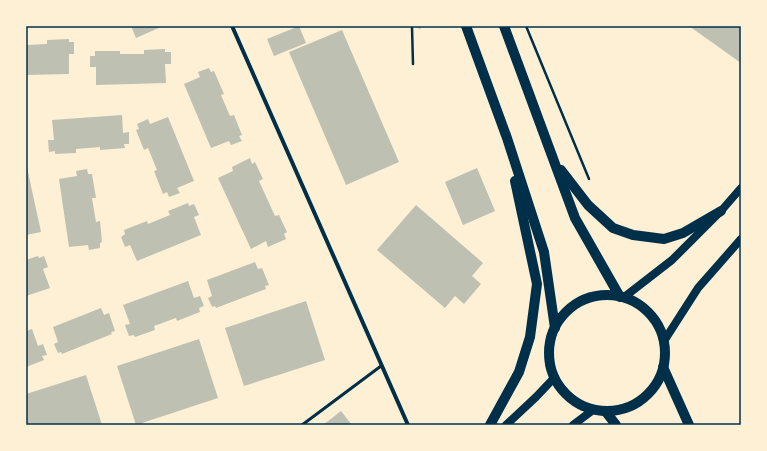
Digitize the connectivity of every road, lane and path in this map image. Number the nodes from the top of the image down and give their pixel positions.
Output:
1 (232, 26) edge
2 (466, 26) edge
3 (504, 26) edge
4 (526, 26) edge
5 (412, 27) edge
6 (413, 64) dead end
7 (507, 138) junction
8 (555, 161) junction
9 (590, 181) dead end
10 (741, 188) edge
11 (721, 211) junction
12 (741, 239) edge
13 (622, 297) junction
14 (554, 328) junction
15 (664, 341) junction
16 (381, 366) junction
17 (663, 367) junction
18 (554, 378) junction
19 (593, 410) junction
20 (606, 412) junction
21 (302, 425) edge
22 (408, 425) edge
23 (490, 425) edge
24 (506, 425) edge
25 (573, 425) edge
26 (616, 425) edge
27 (689, 425) edge

1 - 16 street
2 - 7 main road
3 - 8 main road
4 - 9 path
5 - 6 path
7 - 14 main road
7 - 23 main road
8 - 11 main road
8 - 13 main road
10 - 11 main road
11 - 13 main road
12 - 15 main road
13 - 14 main road
13 - 15 main road
14 - 18 main road
15 - 17 main road
16 - 21 lane
16 - 22 street
17 - 20 main road
17 - 27 main road
18 - 19 main road
18 - 24 main road
19 - 20 main road
19 - 25 main road
20 - 26 main road

